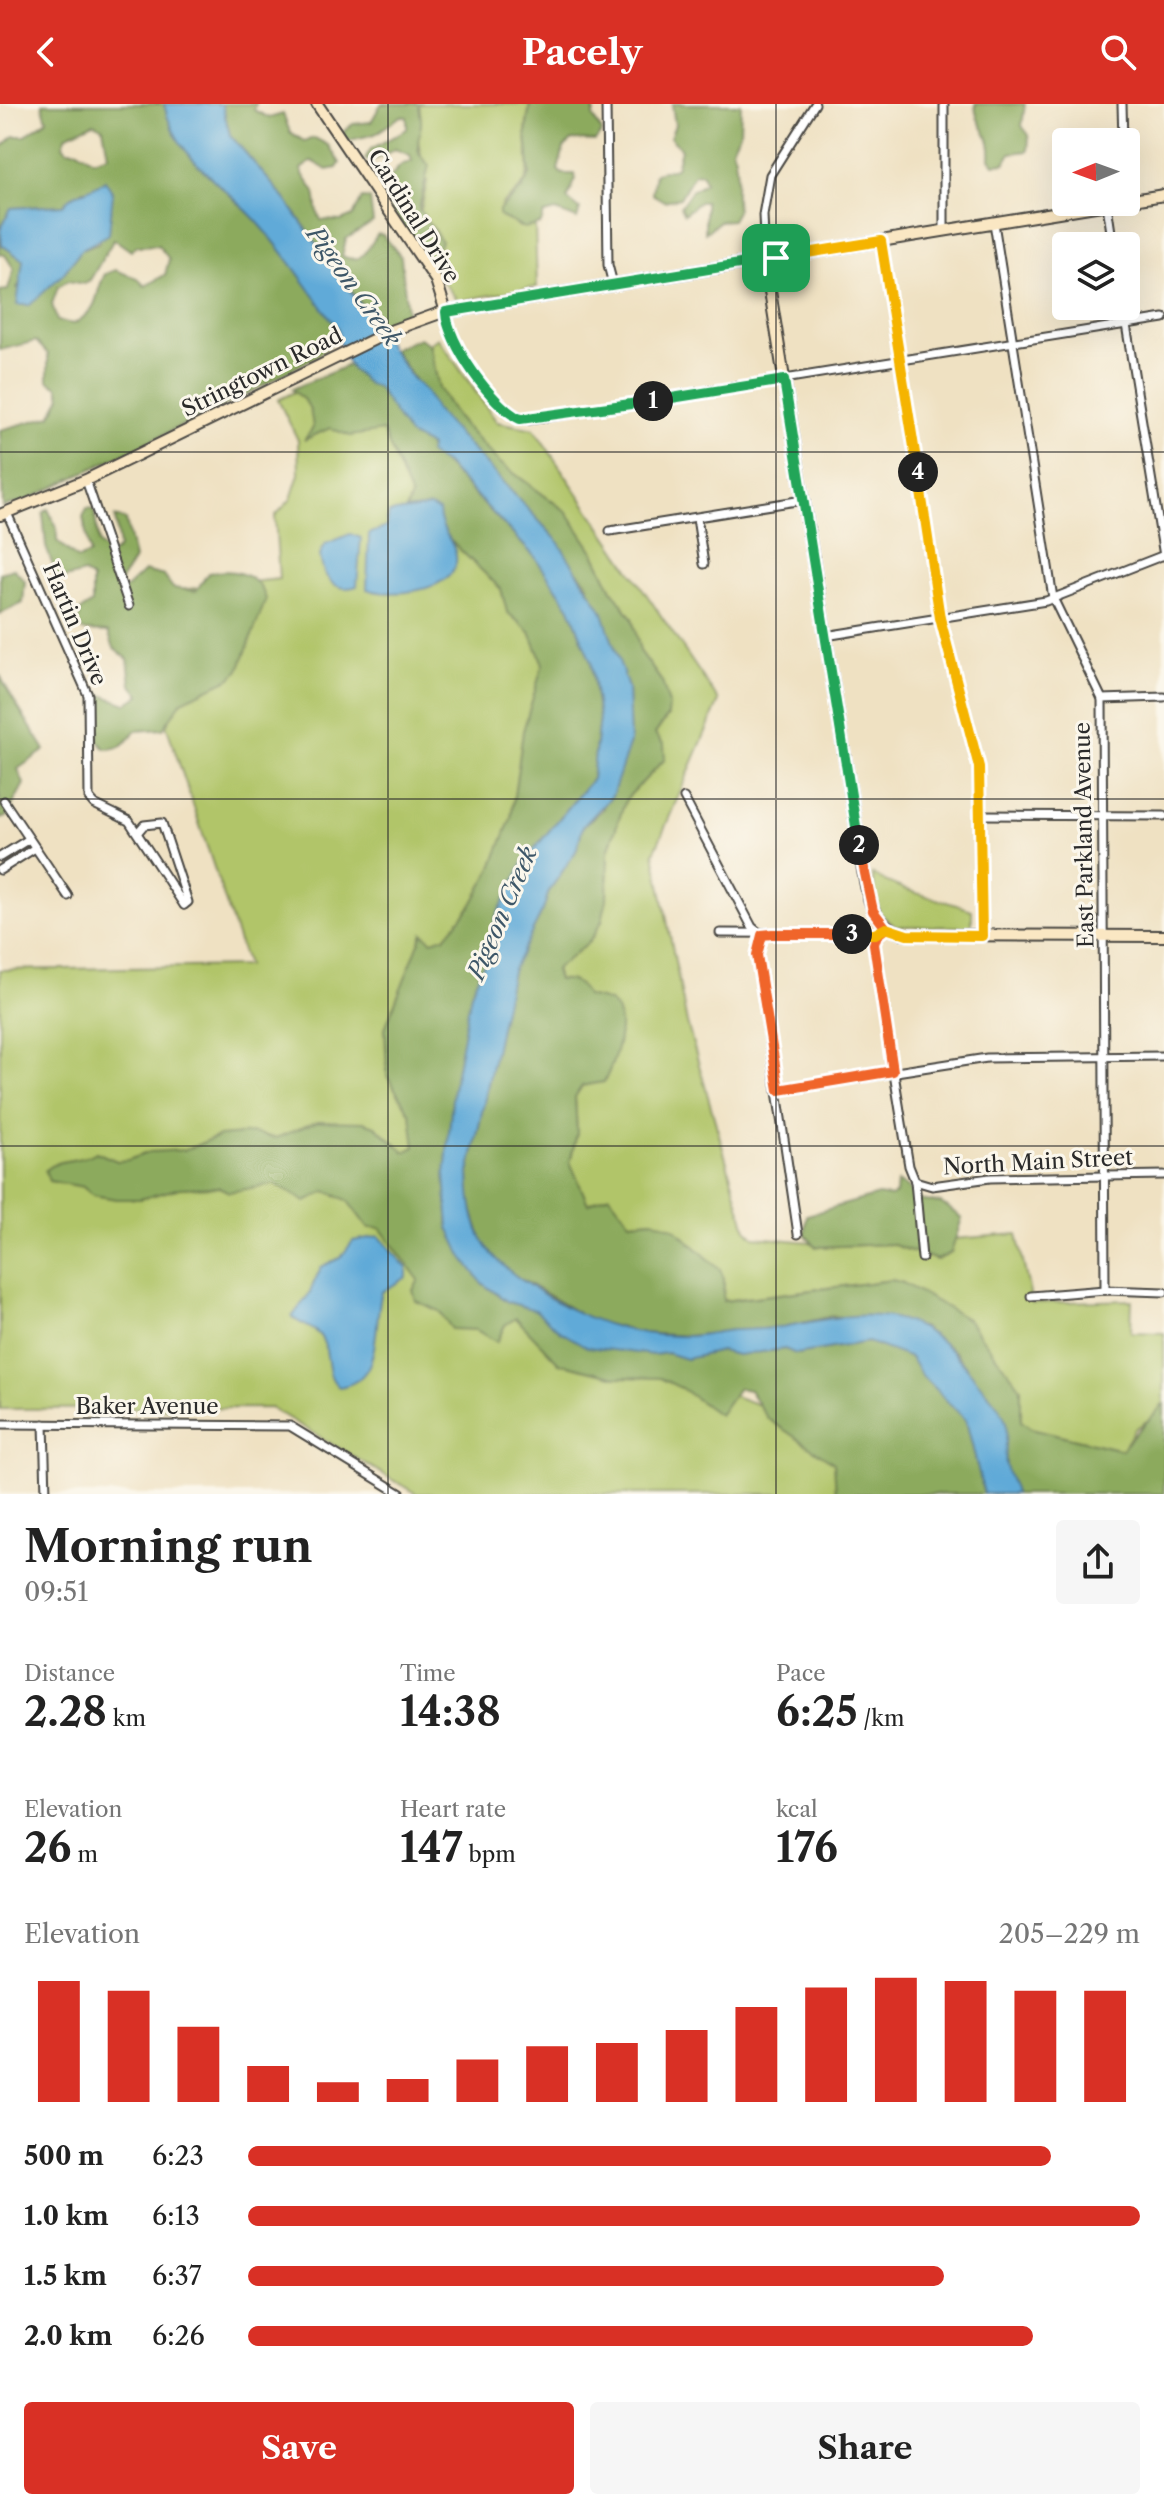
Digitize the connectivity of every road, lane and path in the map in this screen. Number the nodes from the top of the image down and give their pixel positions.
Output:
1 (317, 104) edge
2 (606, 104) edge
3 (815, 104) edge
4 (944, 104) edge
5 (1122, 104) edge
6 (1123, 128) edge
7 (1164, 195) edge
8 (1140, 199) edge
9 (1052, 214) edge
10 (994, 223) junction
11 (944, 231) junction
12 (881, 241) junction
13 (765, 260) junction
14 (613, 284) junction
15 (446, 312) junction
16 (1164, 318) edge
17 (1125, 320) edge
18 (1126, 324) junction
19 (1012, 342) junction
20 (900, 363) junction
21 (784, 380) junction
22 (86, 480) junction
23 (803, 500) junction
24 (4, 514) edge
25 (697, 518) junction
26 (610, 531) dead end
27 (1164, 556) edge
28 (704, 564) dead end
29 (1053, 598) junction
30 (129, 606) dead end
31 (940, 618) junction
32 (825, 636) junction
33 (1164, 697) edge
34 (1102, 699) junction
35 (684, 798) dead end
36 (4, 801) dead end
37 (981, 815) junction
38 (1164, 816) edge
39 (1102, 817) junction
40 (138, 832) junction
41 (29, 839) junction
42 (35, 848) junction
43 (0, 857) edge
44 (0, 870) edge
45 (68, 896) dead end
46 (883, 930) junction
47 (720, 933) dead end
48 (762, 935) junction
49 (982, 936) junction
50 (1103, 936) junction
51 (1164, 936) edge
52 (1104, 1056) junction
53 (1164, 1056) edge
54 (893, 1071) junction
55 (779, 1090) junction
56 (1164, 1175) edge
57 (1104, 1176) junction
58 (915, 1181) junction
59 (798, 1234) dead end
60 (922, 1258) dead end
61 (1105, 1290) junction
62 (1164, 1292) edge
63 (1031, 1296) dead end
64 (0, 1424) edge
65 (44, 1424) junction
66 (46, 1494) edge
67 (401, 1494) edge

1 - 15 main road, Cardinal Drive
2 - 14 street
3 - 13 street
4 - 11 street
5 - 6 street
7 - 8 main road
9 - 10 main road, Stringtown Road
10 - 11 main road, Stringtown Road
10 - 19 street, East Parkland Avenue
11 - 12 main road, Stringtown Road
12 - 13 main road, Stringtown Road
12 - 20 street
13 - 14 main road, Stringtown Road
13 - 21 main road
14 - 15 main road, Stringtown Road
15 - 21 street, Cardinal Drive
15 - 22 main road, Stringtown Road
16 - 18 street
17 - 18 street
18 - 19 street
18 - 27 street
19 - 20 street
19 - 29 street, East Parkland Avenue
20 - 21 street
20 - 31 street
21 - 23 main road
22 - 24 main road, Stringtown Road
22 - 30 street
23 - 25 street
23 - 32 main road
24 - 40 street, Hartin Drive
25 - 26 street
25 - 28 street
27 - 29 street
29 - 31 street
29 - 34 street, East Parkland Avenue
31 - 32 street
31 - 37 street
32 - 46 main road
33 - 34 street
34 - 39 street, East Parkland Avenue
35 - 48 street
36 - 41 street
37 - 39 street
37 - 49 street
38 - 39 street
39 - 50 street, East Parkland Avenue
40 - 40 street, Hartin Drive
41 - 42 street
41 - 43 street
42 - 44 street
42 - 45 street
46 - 48 street
46 - 49 main road
46 - 54 street
47 - 48 street
48 - 55 street
49 - 50 main road
50 - 51 main road
50 - 52 street, East Parkland Avenue
52 - 53 street
52 - 54 street
52 - 57 street, East Parkland Avenue
54 - 55 street
54 - 58 street
55 - 59 street
56 - 57 street, North Main Street
57 - 58 street, North Main Street
57 - 61 street, East Parkland Avenue
58 - 60 street
61 - 62 street
61 - 63 street
64 - 65 street, Baker Avenue
65 - 66 street
65 - 67 street, Baker Avenue

